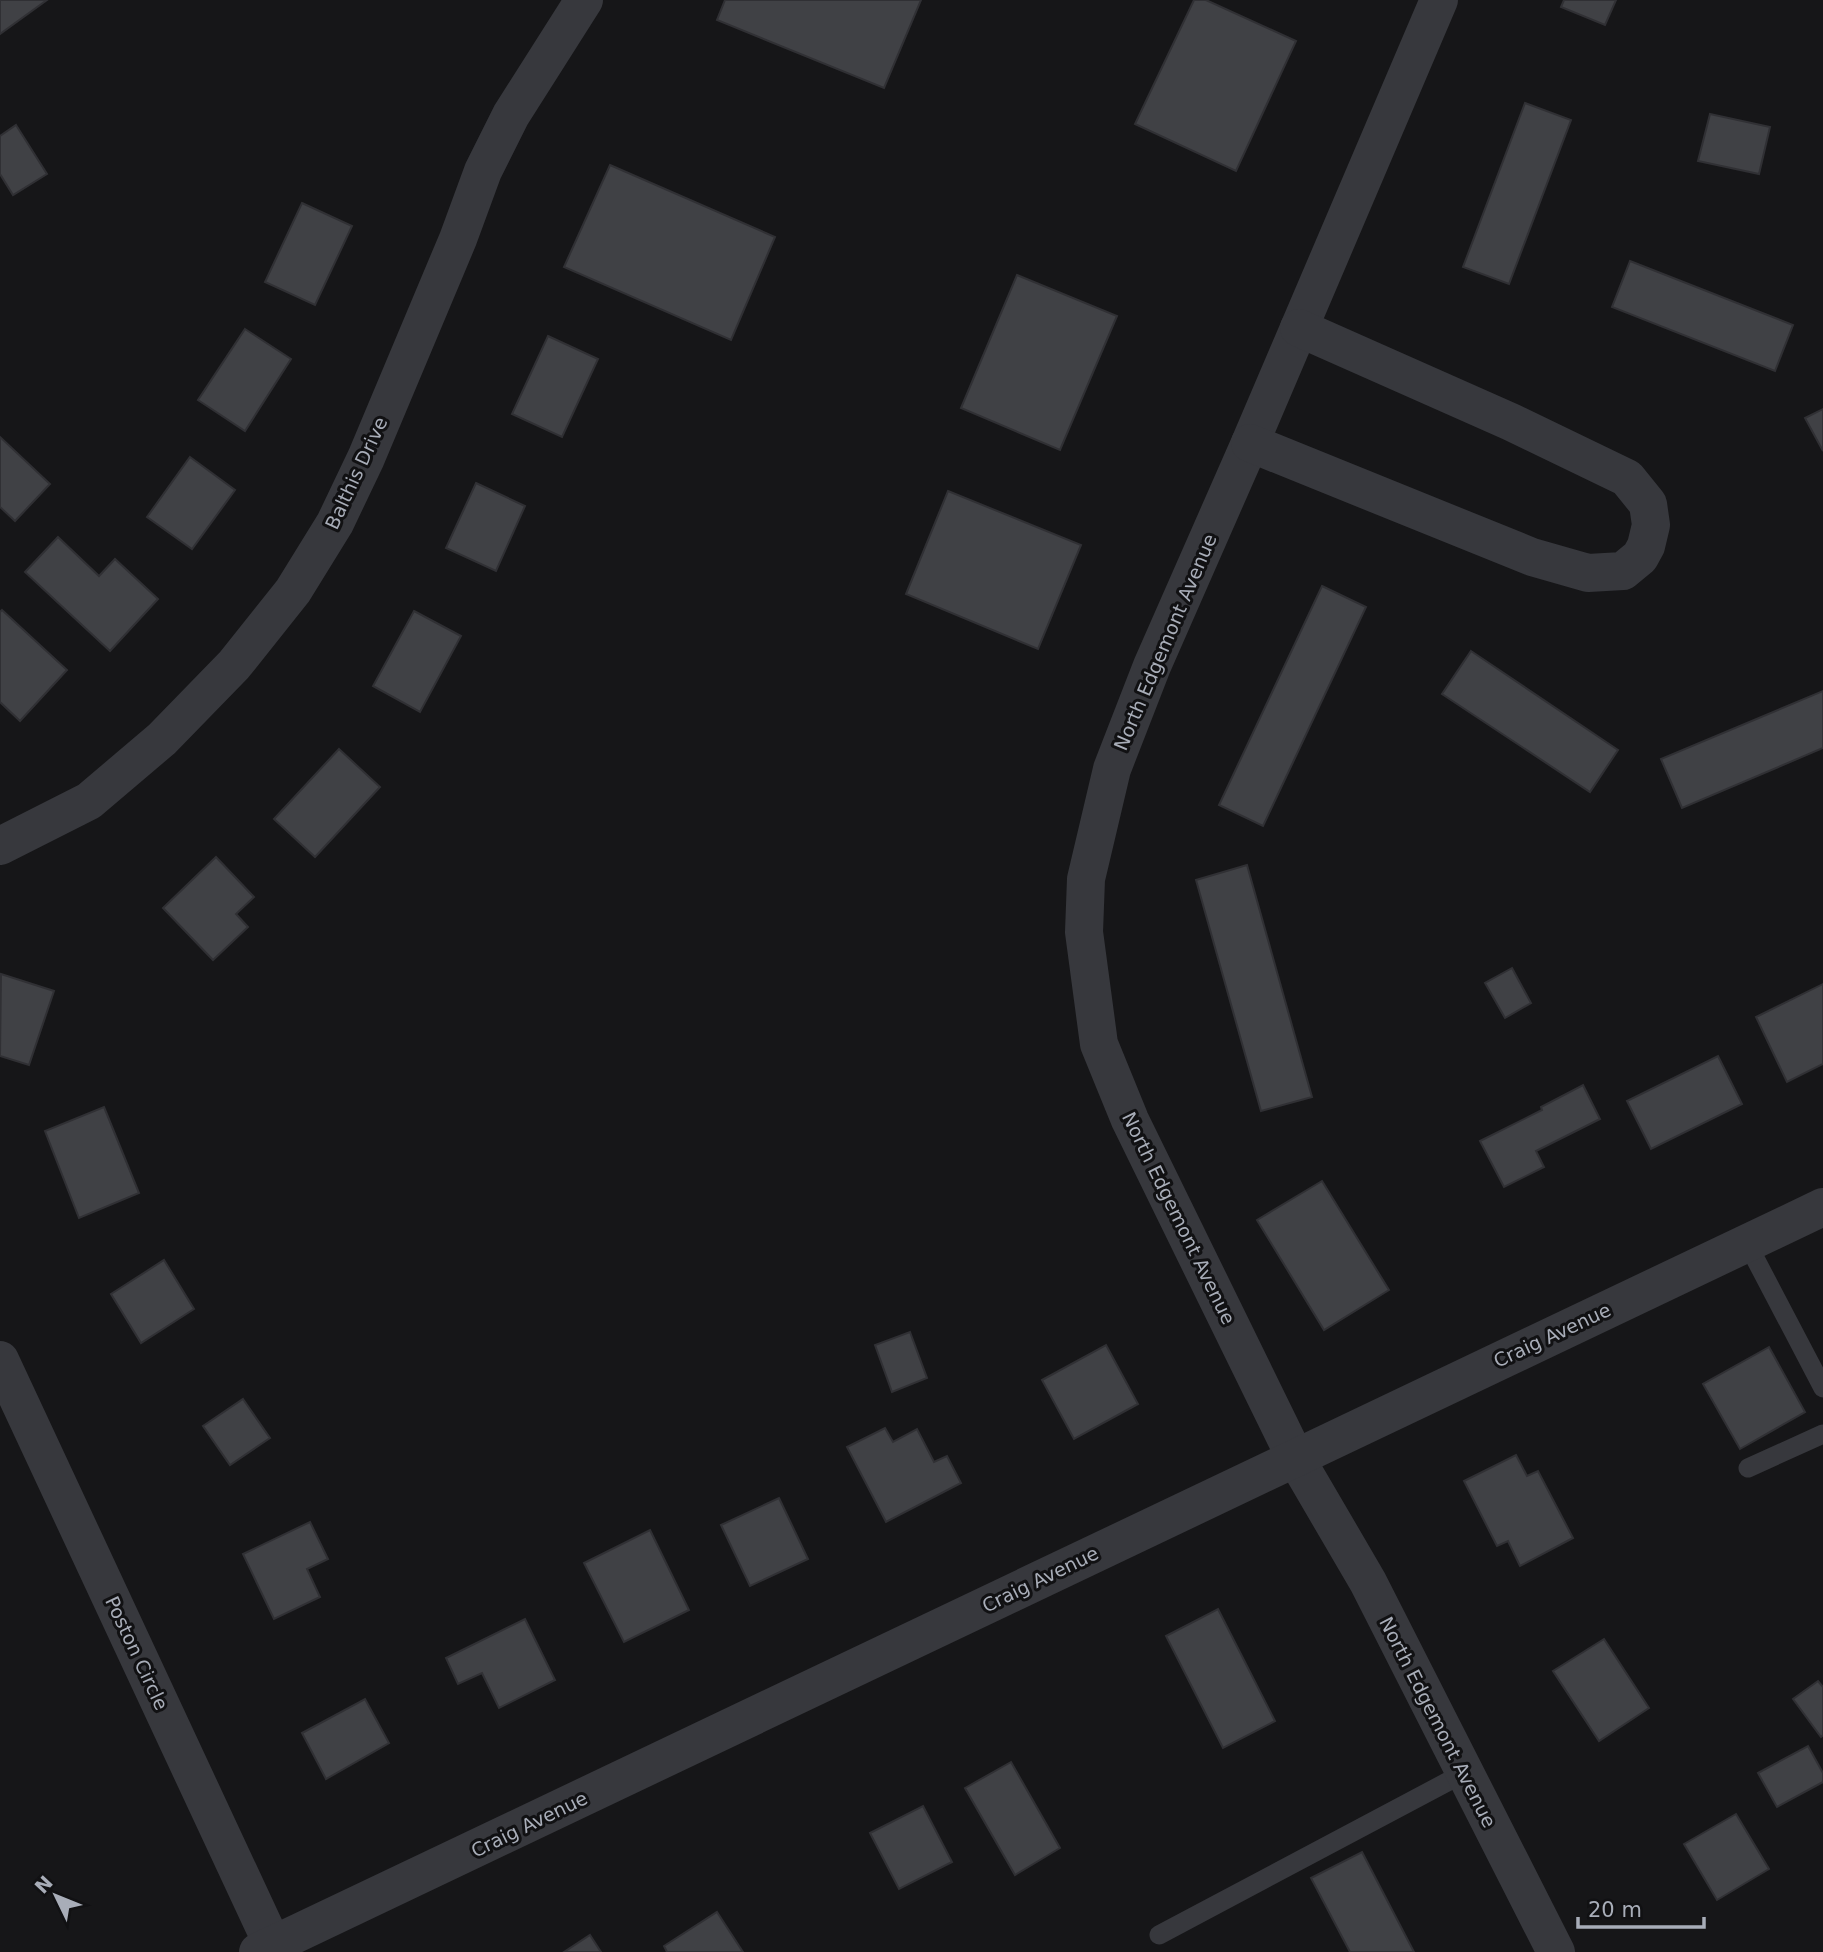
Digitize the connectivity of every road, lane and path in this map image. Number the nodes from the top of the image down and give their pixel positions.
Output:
1 (584, 0) edge
2 (1438, 0) edge
3 (1299, 328) junction
4 (1250, 443) junction
5 (0, 846) edge
6 (1823, 1208) edge
7 (1747, 1243) junction
8 (0, 1360) edge
9 (1823, 1388) edge
10 (1823, 1434) edge
11 (1295, 1457) junction
12 (1748, 1468) dead end
13 (1464, 1773) junction
14 (1159, 1935) dead end
15 (269, 1950) edge
16 (1556, 1952) edge

1 - 5 street, Balthis Drive
2 - 3 street, North Edgemont Avenue
3 - 4 street, North Edgemont Avenue
3 - 4 street
4 - 11 street, North Edgemont Avenue
6 - 7 street, Craig Avenue
7 - 9 lane
7 - 11 street, Craig Avenue
8 - 15 street, Poston Circle
10 - 12 lane
11 - 13 street, North Edgemont Avenue
11 - 15 street, Craig Avenue
13 - 14 lane
13 - 16 street, North Edgemont Avenue

